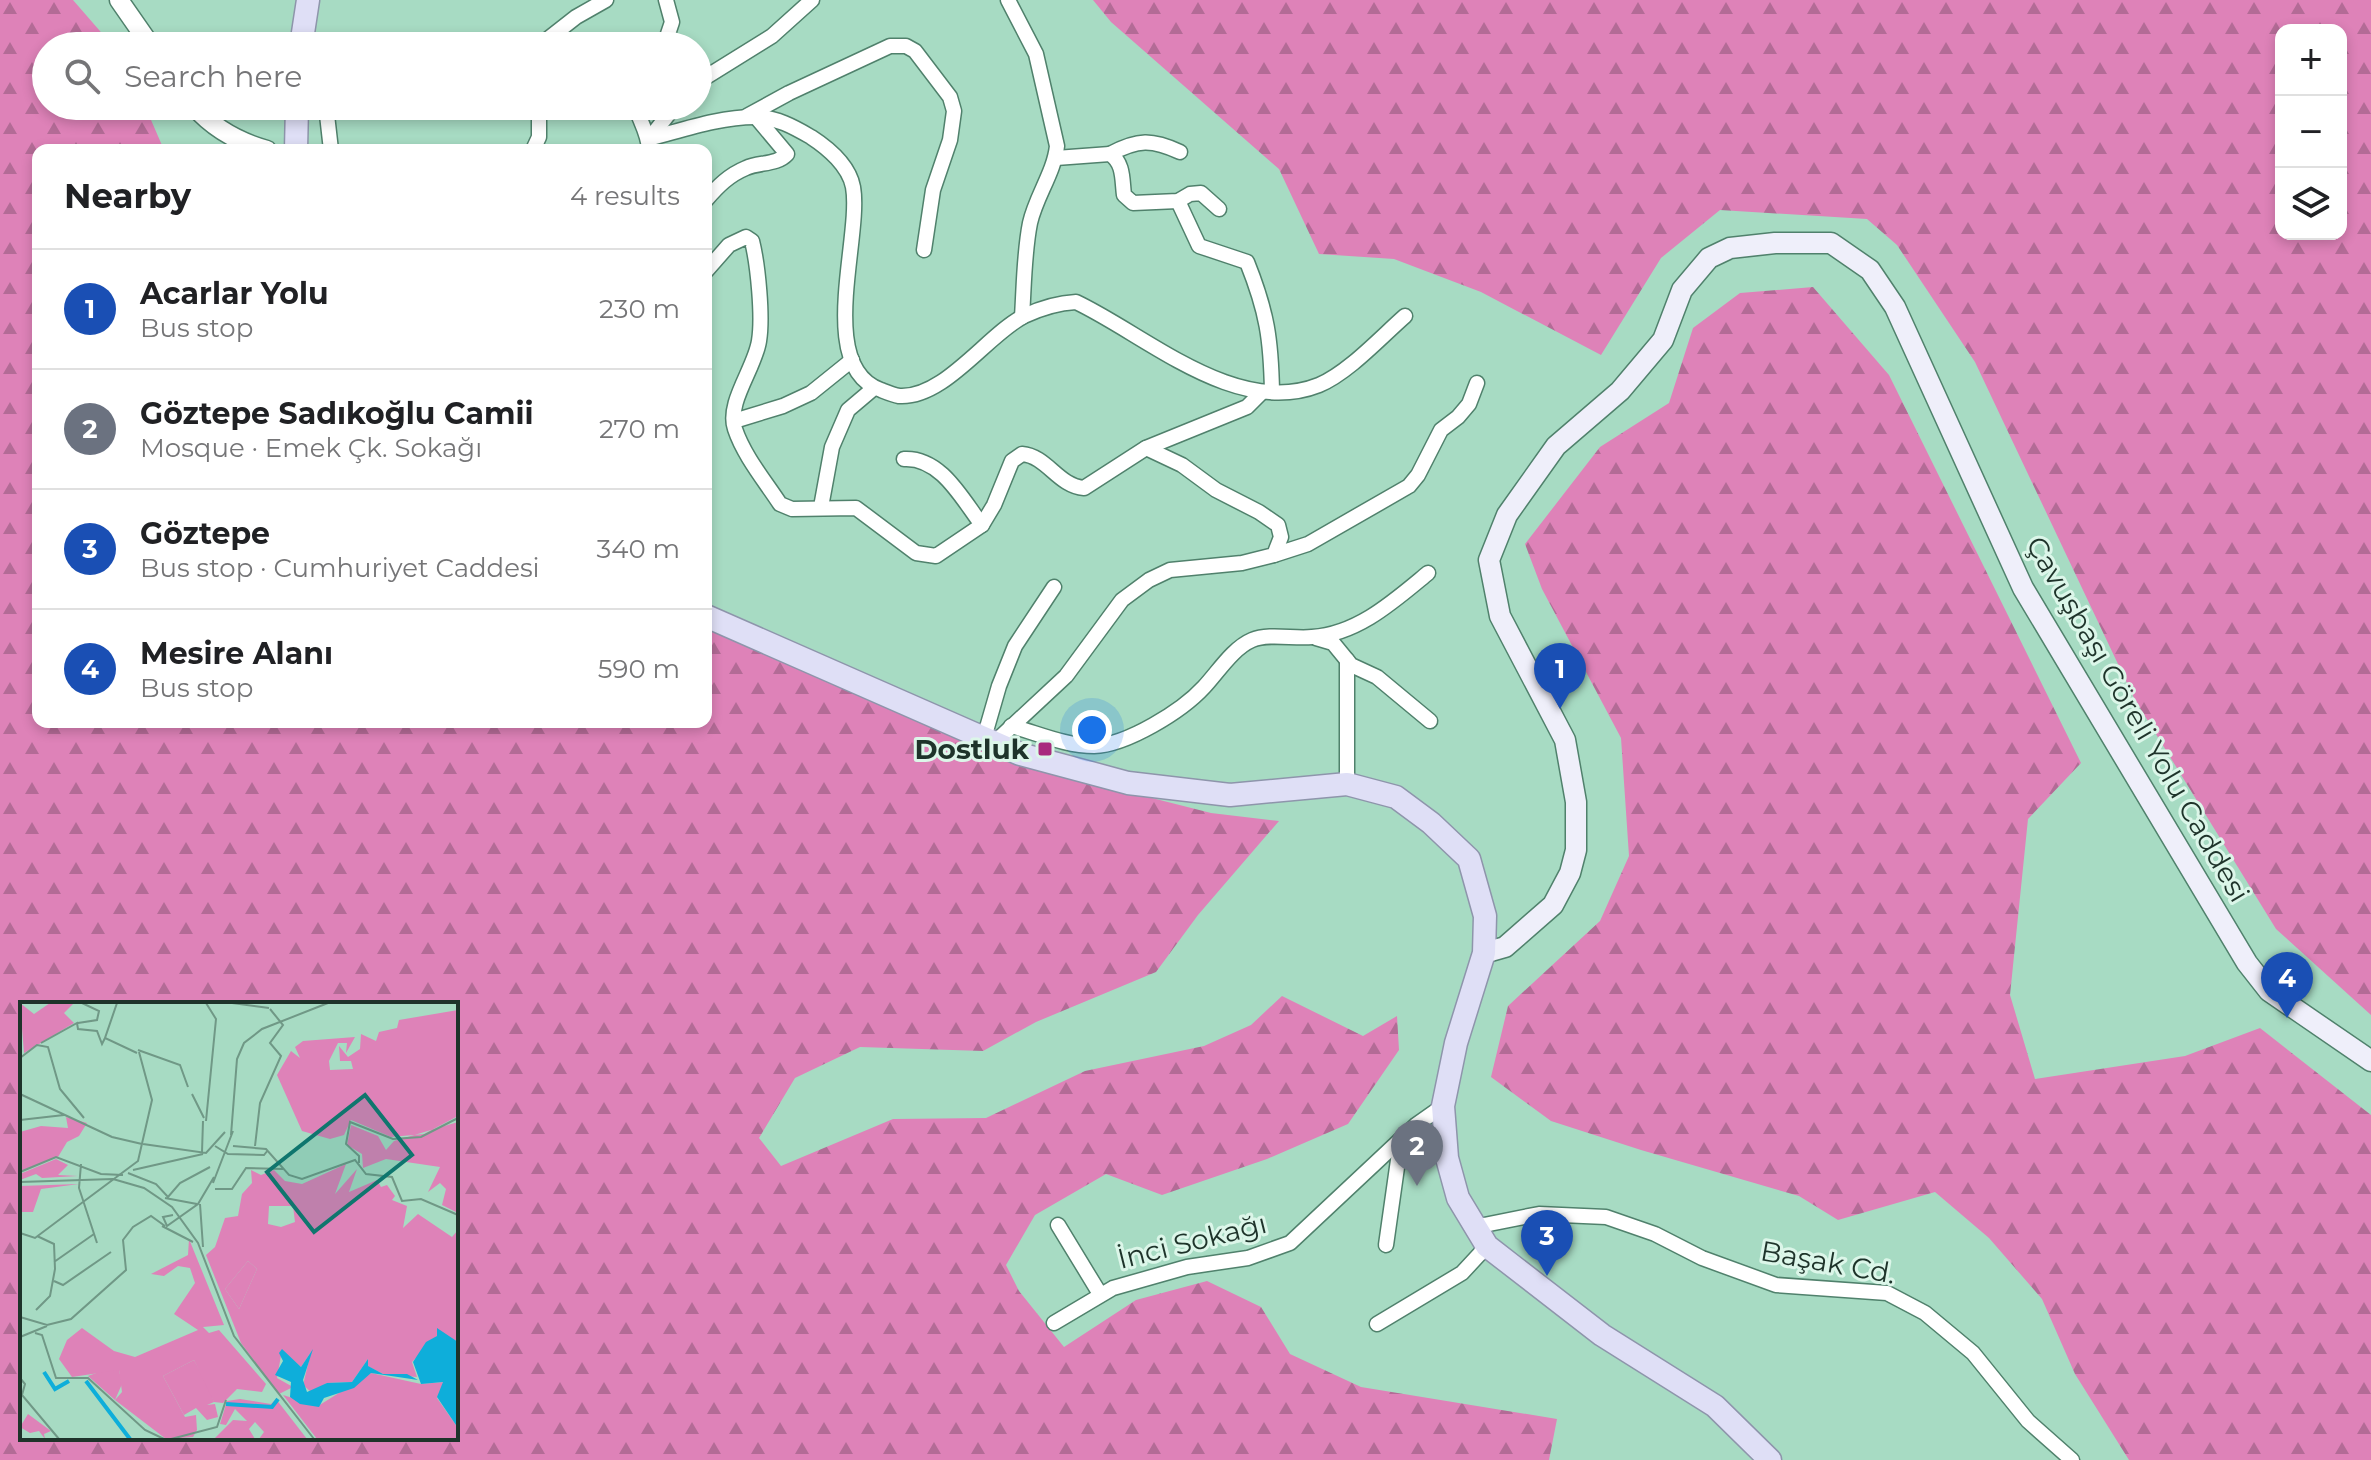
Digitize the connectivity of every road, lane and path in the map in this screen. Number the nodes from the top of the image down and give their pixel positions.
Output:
1 (119, 0) edge
2 (308, 0) edge
3 (606, 0) edge
4 (666, 0) edge
5 (812, 0) edge
6 (1008, 0) edge
7 (141, 32) edge
8 (303, 32) edge
9 (557, 32) edge
10 (669, 32) edge
11 (712, 73) edge
12 (750, 118) junction
13 (208, 120) edge
14 (297, 120) edge
15 (328, 120) edge
16 (539, 120) edge
17 (639, 120) edge
18 (665, 120) edge
19 (251, 144) edge
20 (296, 144) edge
21 (330, 144) edge
22 (536, 144) edge
23 (649, 144) edge
24 (1180, 152) dead end
25 (1110, 154) junction
26 (1056, 158) junction
27 (712, 193) edge
28 (1178, 201) junction
29 (1219, 209) dead end
30 (924, 250) dead end
31 (712, 264) edge
32 (1405, 316) dead end
33 (1022, 317) junction
34 (852, 360) junction
35 (1477, 383) dead end
36 (874, 388) junction
37 (1267, 392) junction
38 (734, 421) junction
39 (1146, 448) junction
40 (904, 459) dead end
41 (821, 507) junction
42 (982, 525) junction
43 (1274, 555) junction
44 (1428, 573) dead end
45 (1054, 587) dead end
46 (712, 619) edge
47 (1316, 637) junction
48 (1347, 660) junction
49 (1430, 721) dead end
50 (1011, 726) junction
51 (989, 740) junction
52 (1347, 784) junction
53 (1484, 953) junction
54 (2371, 1061) edge
55 (1443, 1106) junction
56 (1401, 1139) junction
57 (1058, 1225) dead end
58 (1474, 1227) junction
59 (1386, 1245) dead end
60 (1487, 1246) junction
61 (1100, 1294) junction
62 (1054, 1323) dead end
63 (1377, 1324) dead end
64 (1770, 1460) edge
65 (2072, 1460) edge

1 - 7 street
2 - 8 main road
3 - 9 street
4 - 10 street
5 - 11 street
6 - 26 street
12 - 23 street
12 - 27 street
12 - 30 street
12 - 34 street
13 - 19 street
14 - 20 main road
15 - 21 street
16 - 22 street
17 - 23 street
18 - 23 street
24 - 25 street
25 - 26 street
25 - 28 street
26 - 33 street
28 - 29 street
28 - 37 street
31 - 38 street
32 - 37 street
33 - 36 street
33 - 37 street
34 - 36 street
34 - 38 street
35 - 43 street
36 - 41 street
37 - 39 street
38 - 41 street
39 - 42 street
39 - 43 street
40 - 42 street
41 - 42 street
43 - 50 street
44 - 47 street
45 - 51 street
46 - 51 main road
47 - 48 street
47 - 50 street
48 - 49 street
48 - 52 street
50 - 51 street
51 - 52 main road
52 - 53 main road
53 - 54 main road, Çavuşbaşı Göreli Yolu Caddesi
53 - 55 main road
55 - 56 street, İnci Sokağı
55 - 58 main road
56 - 59 street
56 - 61 street, İnci Sokağı
57 - 61 street
58 - 60 main road
58 - 65 street, Başak Cd.
60 - 63 street
60 - 64 main road
61 - 62 street, İnci Sokağı

